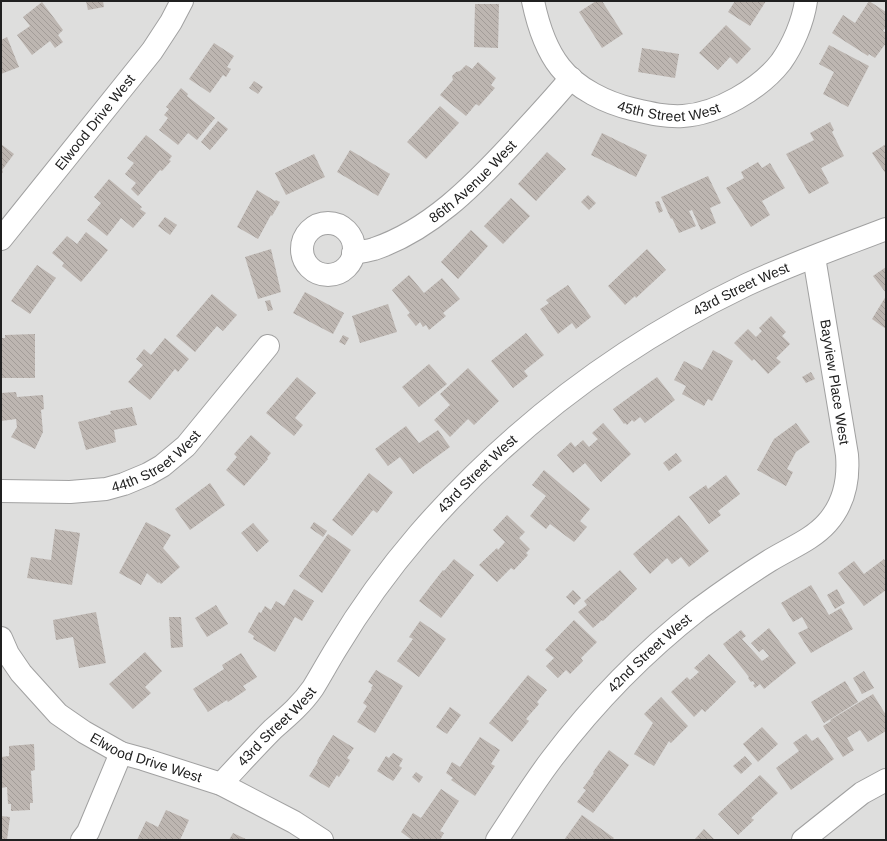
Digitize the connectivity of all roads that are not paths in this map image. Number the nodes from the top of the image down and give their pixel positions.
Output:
1 (182, 1) edge
2 (532, 1) edge
3 (806, 1) edge
4 (571, 78) junction
5 (886, 229) edge
6 (1, 239) edge
7 (353, 254) dead end
8 (814, 257) junction
9 (268, 346) dead end
10 (1, 491) edge
11 (839, 506) joint
12 (1, 638) edge
13 (121, 753) junction
14 (886, 780) edge
15 (221, 784) junction
16 (82, 840) edge
17 (322, 840) edge
18 (497, 840) edge
19 (803, 840) edge

1 - 6 street, Elwood Drive West
2 - 4 street, 45th Street West
3 - 4 street, 45th Street West
4 - 7 street, 86th Avenue West
5 - 8 street, 43rd Street West
8 - 11 street, Bayview Place West
8 - 15 street, 43rd Street West
9 - 10 street, 44th Street West
11 - 18 street, 42nd Street West
12 - 13 street, Elwood Drive West
13 - 15 street, Elwood Drive West
13 - 16 street
14 - 19 street
15 - 17 street, Elwood Drive West

